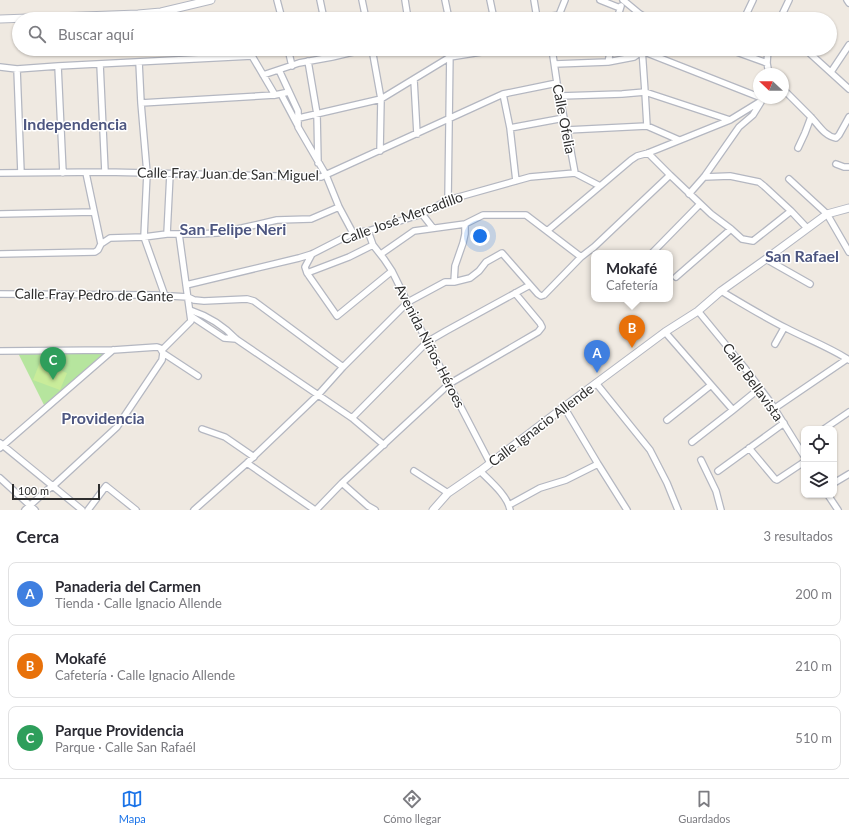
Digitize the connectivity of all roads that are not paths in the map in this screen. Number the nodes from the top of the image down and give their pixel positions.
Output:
1 (211, 0) edge
2 (277, 0) edge
3 (320, 0) edge
4 (362, 0) edge
5 (405, 0) edge
6 (445, 0) edge
7 (490, 0) edge
8 (534, 0) edge
9 (565, 0) edge
10 (600, 0) edge
11 (623, 0) edge
12 (753, 0) edge
13 (789, 0) edge
14 (847, 0) edge
15 (849, 3) edge
16 (620, 8) junction
17 (161, 12) edge
18 (280, 12) edge
19 (323, 12) edge
20 (365, 12) edge
21 (407, 12) edge
22 (448, 12) edge
23 (493, 12) edge
24 (535, 12) edge
25 (560, 12) edge
26 (619, 12) edge
27 (639, 12) edge
28 (747, 12) edge
29 (783, 12) edge
30 (0, 19) edge
31 (12, 19) edge
32 (849, 45) edge
33 (290, 56) edge
34 (336, 56) edge
35 (373, 56) edge
36 (456, 56) edge
37 (553, 56) edge
38 (609, 56) edge
39 (635, 56) edge
40 (642, 56) edge
41 (657, 56) edge
42 (748, 56) edge
43 (767, 56) edge
44 (813, 56) edge
45 (332, 57) joint
46 (450, 57) junction
47 (308, 61) junction
48 (139, 62) junction
49 (608, 62) junction
50 (767, 63) junction
51 (100, 64) junction
52 (555, 64) junction
53 (58, 66) junction
54 (292, 66) junction
55 (0, 67) edge
56 (768, 68) edge
57 (17, 69) junction
58 (279, 70) junction
59 (831, 72) junction
60 (263, 75) junction
61 (414, 80) junction
62 (557, 83) junction
63 (849, 89) edge
64 (289, 92) junction
65 (645, 92) junction
66 (503, 94) junction
67 (278, 95) junction
68 (753, 95) edge
69 (789, 95) edge
70 (560, 96) junction
71 (381, 99) junction
72 (141, 103) junction
73 (753, 104) edge
74 (758, 104) edge
75 (317, 114) junction
76 (736, 116) junction
77 (811, 117) junction
78 (849, 117) edge
79 (299, 118) junction
80 (564, 118) junction
81 (450, 119) junction
82 (730, 120) junction
83 (646, 126) junction
84 (298, 127) junction
85 (739, 127) junction
86 (510, 128) junction
87 (567, 130) junction
88 (417, 134) junction
89 (679, 140) junction
90 (798, 148) dead end
91 (380, 151) junction
92 (648, 153) junction
93 (318, 163) junction
94 (836, 164) dead end
95 (849, 167) edge
96 (105, 172) junction
97 (0, 173) edge
98 (21, 173) junction
99 (63, 173) junction
100 (86, 173) junction
101 (147, 173) junction
102 (575, 173) junction
103 (170, 174) junction
104 (326, 175) junction
105 (670, 175) junction
106 (704, 177) junction
107 (789, 180) dead end
108 (516, 181) junction
109 (600, 186) junction
110 (689, 194) junction
111 (448, 200) junction
112 (700, 204) junction
113 (339, 207) junction
114 (849, 208) edge
115 (791, 211) junction
116 (94, 212) junction
117 (0, 214) edge
118 (422, 214) junction
119 (827, 214) junction
120 (465, 224) junction
121 (433, 228) junction
122 (807, 228) junction
123 (731, 229) junction
124 (368, 231) junction
125 (547, 231) junction
126 (353, 233) junction
127 (168, 234) junction
128 (179, 234) junction
129 (144, 236) junction
130 (101, 244) junction
131 (374, 245) junction
132 (655, 250) edge
133 (849, 252) edge
134 (0, 254) edge
135 (312, 254) junction
136 (381, 254) junction
137 (581, 257) junction
138 (766, 259) junction
139 (392, 271) junction
140 (307, 273) junction
141 (676, 277) dead end
142 (454, 282) junction
143 (810, 284) dead end
144 (186, 285) junction
145 (530, 285) junction
146 (721, 291) junction
147 (515, 293) junction
148 (0, 294) edge
149 (165, 296) junction
150 (188, 297) junction
151 (408, 302) junction
152 (698, 310) junction
153 (190, 313) junction
154 (784, 328) junction
155 (665, 332) junction
156 (427, 342) junction
157 (775, 344) dead end
158 (0, 350) edge
159 (113, 350) junction
160 (162, 352) junction
161 (848, 360) edge
162 (343, 367) junction
163 (198, 376) dead end
164 (596, 383) junction
165 (449, 384) junction
166 (711, 385) junction
167 (760, 388) junction
168 (318, 395) junction
169 (564, 407) junction
170 (774, 408) junction
171 (733, 410) junction
172 (849, 412) edge
173 (352, 418) junction
174 (667, 420) dead end
175 (784, 423) junction
176 (828, 426) edge
177 (202, 429) dead end
178 (692, 442) dead end
179 (384, 444) junction
180 (1, 446) edge
181 (749, 448) junction
182 (801, 451) edge
183 (254, 457) junction
184 (701, 460) dead end
185 (490, 463) junction
186 (247, 464) junction
187 (598, 464) junction
188 (801, 464) edge
189 (414, 471) dead end
190 (480, 471) junction
191 (718, 471) dead end
192 (849, 474) edge
193 (0, 478) edge
194 (837, 481) edge
195 (342, 483) junction
196 (53, 486) junction
197 (448, 493) junction
198 (830, 498) edge
199 (30, 506) junction
200 (367, 508) edge
201 (510, 508) edge
202 (25, 510) edge
203 (35, 510) edge
204 (82, 510) edge
205 (88, 510) edge
206 (136, 510) edge
207 (194, 510) edge
208 (315, 510) edge
209 (375, 510) edge
210 (433, 510) edge
211 (627, 510) edge
212 (678, 510) edge
213 (721, 510) edge
214 (838, 510) edge

1 - 17 street
2 - 18 street
3 - 19 street
4 - 20 street
5 - 21 street
6 - 22 street
7 - 23 street
8 - 24 street
9 - 25 street
10 - 16 street
11 - 16 street
11 - 27 street
12 - 28 street
13 - 29 street
14 - 15 street
16 - 26 street
30 - 31 street
32 - 59 street
33 - 54 street
34 - 45 street
35 - 71 street
36 - 46 street
37 - 52 street, Calle Ofelia
38 - 49 street
39 - 49 street
40 - 65 street
41 - 68 street
42 - 50 street
43 - 50 street
44 - 59 street
45 - 47 street
46 - 61 street
46 - 81 street
47 - 54 street
47 - 75 street
48 - 51 street
48 - 60 street
48 - 72 street
49 - 52 street
50 - 56 street
51 - 53 street
51 - 96 street
52 - 62 street, Calle Ofelia
53 - 57 street
53 - 99 street
54 - 58 street
55 - 57 street
57 - 98 street
58 - 60 street
58 - 64 street
59 - 63 street
60 - 67 street
61 - 71 street
61 - 88 street
62 - 66 street, Calle Fray Juan de San Miguel
62 - 70 street, Calle Ofelia
64 - 67 street
64 - 79 street
65 - 70 street
65 - 82 street
65 - 83 street
66 - 81 street, Calle Fray Juan de San Miguel
66 - 86 street
67 - 72 street
67 - 84 street
69 - 77 street
70 - 80 street, Calle Ofelia
71 - 75 street
71 - 91 street
72 - 101 street
73 - 76 street
74 - 85 street
75 - 79 street
75 - 93 street
76 - 82 street
76 - 85 street
77 - 78 street
77 - 90 street
79 - 84 street
80 - 86 street
80 - 87 street, Calle Ofelia
81 - 88 street, Calle Fray Juan de San Miguel
81 - 111 street
82 - 89 street
83 - 87 street
83 - 89 street
84 - 93 street
85 - 106 street
86 - 108 street
87 - 102 street, Calle Ofelia
88 - 91 street, Calle Fray Juan de San Miguel
89 - 92 street
91 - 104 street, Calle Fray Juan de San Miguel
92 - 105 street
92 - 109 street
93 - 104 street
94 - 95 street
96 - 100 street, Calle Fray Juan de San Miguel
96 - 101 street, Calle Fray Juan de San Miguel
97 - 98 street, Calle Fray Juan de San Miguel
98 - 99 street, Calle Fray Juan de San Miguel
99 - 100 street, Calle Fray Juan de San Miguel
100 - 116 street
101 - 103 street, Calle Fray Juan de San Miguel
101 - 129 street
102 - 108 street, Calle José Mercadillo
102 - 109 street
103 - 104 street, Calle Fray Juan de San Miguel
103 - 127 street
104 - 113 street
105 - 110 street
105 - 137 street
106 - 110 street
106 - 115 street
107 - 119 street
108 - 111 street, Calle José Mercadillo
109 - 125 street
110 - 112 street
111 - 118 street, Calle José Mercadillo
112 - 123 street
112 - 132 street
113 - 126 street
113 - 128 street
114 - 119 street, Calle Ignacio Allende
115 - 122 street
115 - 123 street
116 - 117 street
116 - 130 street
118 - 121 street
118 - 124 street, Calle José Mercadillo
119 - 122 street, Calle Ignacio Allende
119 - 133 street
120 - 121 street
120 - 125 street
120 - 142 street
121 - 136 street
122 - 138 street, Calle Ignacio Allende
123 - 141 street
124 - 126 street, Calle José Mercadillo
124 - 131 street, Avenida Niños Héroes
125 - 137 street
126 - 135 street, Calle José Mercadillo
127 - 128 street
127 - 129 street
128 - 144 street
129 - 130 street
129 - 149 street
130 - 134 street
131 - 136 street, Avenida Niños Héroes
131 - 140 street
135 - 140 street
135 - 144 street, Calle José Mercadillo
136 - 139 street, Avenida Niños Héroes
137 - 145 street
138 - 143 street
138 - 146 street, Calle Ignacio Allende
139 - 140 street
139 - 151 street, Avenida Niños Héroes
142 - 145 street
142 - 151 street
144 - 150 street
145 - 147 street
146 - 152 street, Calle Ignacio Allende
146 - 154 street
147 - 156 street
147 - 165 street
148 - 149 street, Calle Fray Pedro de Gante
149 - 150 street, Calle Fray Pedro de Gante
150 - 153 street
150 - 162 street, Calle Fray Pedro de Gante
151 - 156 street, Avenida Niños Héroes
151 - 162 street
152 - 155 street, Calle Ignacio Allende
152 - 167 street, Calle Bellavista
153 - 160 street
153 - 168 street, Calle Fray Pedro de Gante
154 - 157 street
154 - 161 street
155 - 164 street, Calle Ignacio Allende
155 - 166 street
156 - 165 street, Avenida Niños Héroes
156 - 173 street
158 - 159 street
159 - 160 street
159 - 180 street
160 - 163 street
160 - 196 street
161 - 170 street
162 - 168 street
164 - 169 street, Calle Ignacio Allende
164 - 212 street
165 - 179 street
165 - 185 street, Avenida Niños Héroes
166 - 171 street
166 - 174 street
167 - 170 street, Calle Bellavista
167 - 171 street
168 - 173 street, Calle Fray Pedro de Gante
168 - 183 street
169 - 185 street, Calle Ignacio Allende
169 - 187 street
170 - 175 street, Calle Bellavista
171 - 178 street
172 - 176 street
173 - 179 street, Calle Fray Pedro de Gante
175 - 181 street
175 - 182 street, Calle Bellavista
177 - 183 street
179 - 195 street
180 - 196 street
181 - 188 street
181 - 191 street
183 - 186 street
184 - 213 street
185 - 190 street, Calle Ignacio Allende
186 - 207 street
186 - 208 street
187 - 201 street
187 - 211 street
189 - 197 street
190 - 197 street, Calle Ignacio Allende
190 - 201 street
192 - 194 street
193 - 199 street
195 - 200 street
195 - 208 street
196 - 199 street
196 - 204 street
197 - 210 street, Calle Ignacio Allende
198 - 214 street
199 - 202 street
199 - 203 street
200 - 209 street
205 - 206 street

